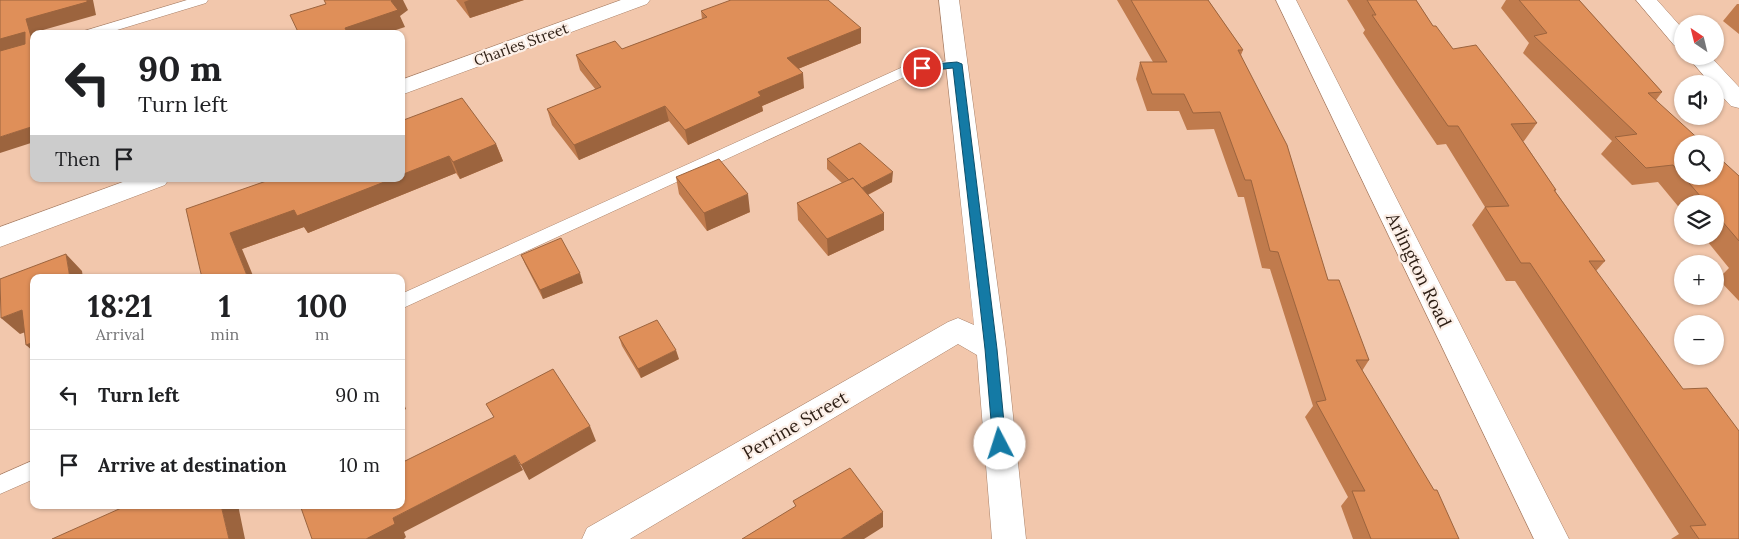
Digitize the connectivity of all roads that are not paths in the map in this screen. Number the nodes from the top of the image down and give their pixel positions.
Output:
1 (201, 0) edge
2 (640, 0) edge
3 (950, 0) edge
4 (1286, 0) edge
5 (1646, 0) edge
6 (102, 30) edge
7 (1674, 31) edge
8 (957, 64) junction
9 (1706, 65) edge
10 (405, 87) edge
11 (1739, 101) edge
12 (148, 182) edge
13 (0, 237) edge
14 (405, 300) edge
15 (991, 349) junction
16 (30, 471) edge
17 (0, 484) edge
18 (600, 539) edge
19 (1009, 539) edge
20 (1552, 539) edge

1 - 6 lane
2 - 10 street, Charles Street
3 - 8 street
4 - 20 street, Arlington Road
5 - 7 street
8 - 14 lane
8 - 15 street
9 - 11 street
12 - 13 street
15 - 18 street, Perrine Street
15 - 19 street
16 - 17 lane

